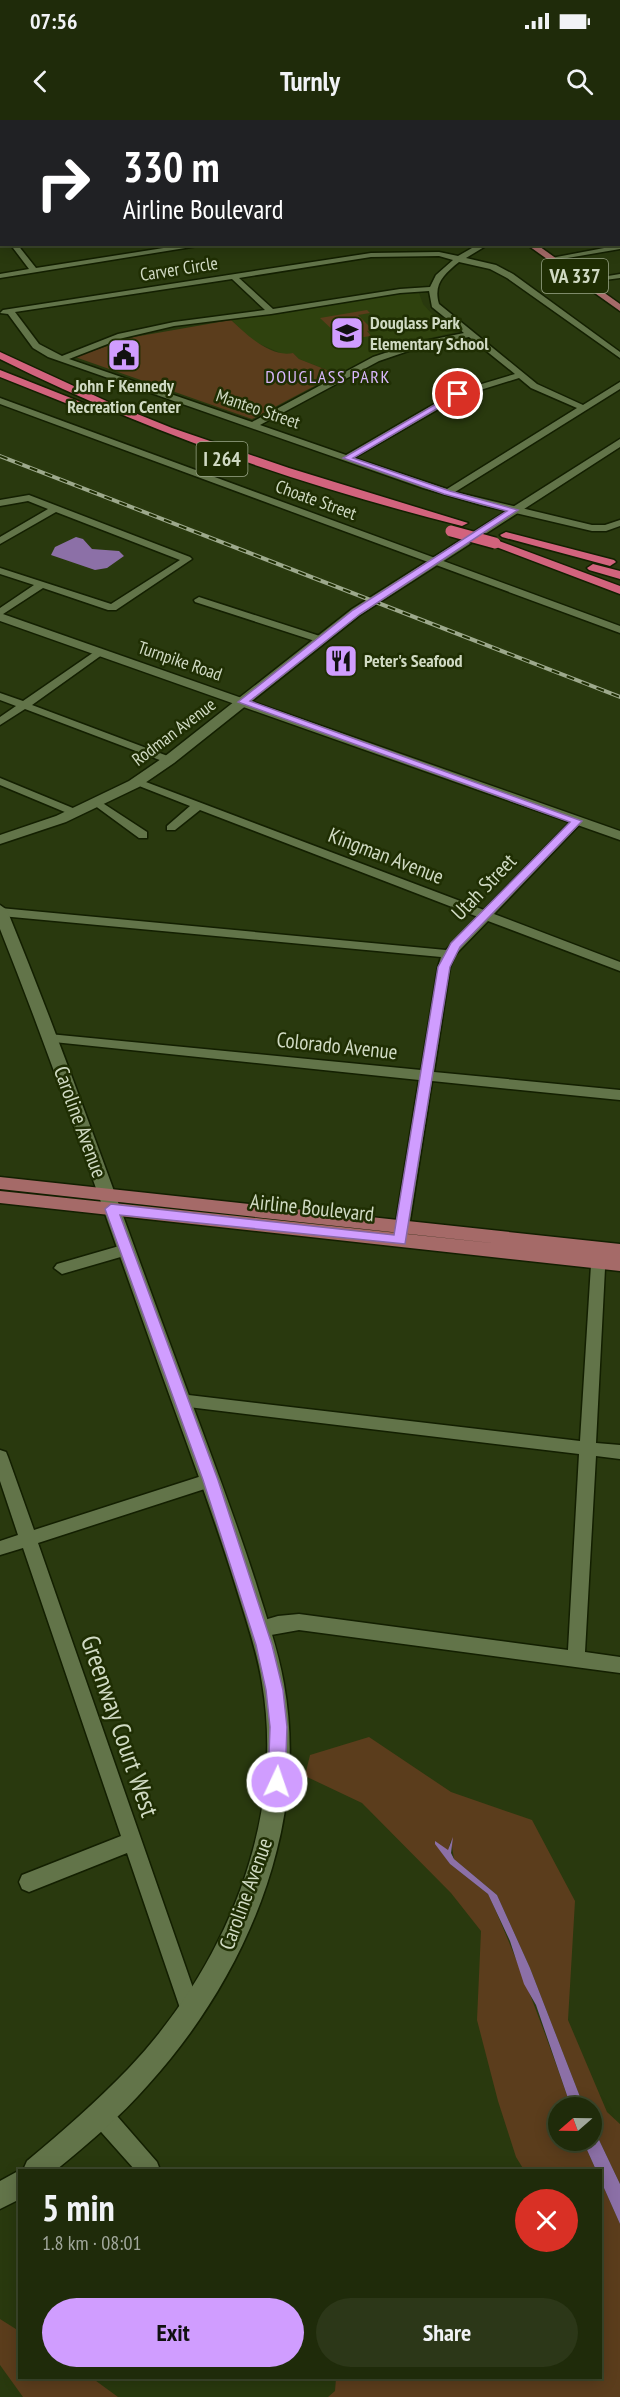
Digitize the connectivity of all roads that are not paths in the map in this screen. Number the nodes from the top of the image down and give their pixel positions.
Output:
1 (15, 246) edge
2 (194, 246) edge
3 (483, 246) edge
4 (533, 246) edge
5 (620, 247) edge
6 (464, 258) junction
7 (550, 259) junction
8 (34, 271) junction
9 (0, 276) edge
10 (233, 276) junction
11 (620, 276) edge
12 (582, 281) junction
13 (431, 289) junction
14 (620, 308) edge
15 (5, 312) edge
16 (271, 312) junction
17 (470, 334) junction
18 (0, 351) edge
19 (0, 355) edge
20 (620, 356) edge
21 (61, 358) junction
22 (11, 361) junction
23 (0, 368) edge
24 (0, 373) edge
25 (520, 375) junction
26 (620, 385) edge
27 (0, 401) edge
28 (87, 408) junction
29 (583, 408) junction
30 (253, 425) junction
31 (620, 442) edge
32 (347, 458) junction
33 (447, 493) junction
34 (0, 503) edge
35 (56, 508) junction
36 (514, 510) junction
37 (620, 523) edge
38 (506, 535) junction
39 (0, 541) edge
40 (495, 543) junction
41 (620, 554) edge
42 (434, 561) junction
43 (620, 565) edge
44 (0, 571) edge
45 (620, 575) edge
46 (40, 585) junction
47 (620, 590) edge
48 (199, 600) dead end
49 (0, 615) edge
50 (620, 630) edge
51 (321, 640) junction
52 (101, 652) junction
53 (0, 696) edge
54 (243, 702) junction
55 (26, 706) junction
56 (0, 722) edge
57 (169, 760) junction
58 (0, 781) edge
59 (138, 782) junction
60 (98, 803) junction
61 (199, 805) junction
62 (76, 813) junction
63 (577, 821) junction
64 (171, 828) dead end
65 (143, 835) dead end
66 (620, 836) edge
67 (0, 840) edge
68 (1, 911) edge
69 (487, 915) junction
70 (449, 954) junction
71 (620, 967) edge
72 (49, 1038) junction
73 (425, 1077) junction
74 (620, 1095) edge
75 (0, 1183) edge
76 (0, 1197) edge
77 (109, 1202) junction
78 (401, 1234) junction
79 (126, 1250) junction
80 (620, 1251) edge
81 (599, 1255) junction
82 (620, 1264) edge
83 (62, 1268) dead end
84 (180, 1400) junction
85 (588, 1448) junction
86 (620, 1452) edge
87 (0, 1457) edge
88 (211, 1480) junction
89 (28, 1539) junction
90 (0, 1548) edge
91 (260, 1629) junction
92 (576, 1659) junction
93 (620, 1665) edge
94 (133, 1841) junction
95 (28, 1882) dead end
96 (191, 2011) junction
97 (102, 2115) junction
98 (37, 2169) edge
99 (148, 2169) edge
100 (18, 2184) edge
101 (0, 2196) edge

1 - 8 street
2 - 8 street
3 - 6 street
4 - 7 main road, VA 337
5 - 7 street
6 - 10 street, Carver Circle
6 - 13 street
6 - 20 street, Carver Circle
7 - 12 main road, VA 337
8 - 9 street
10 - 15 street, Carver Circle
10 - 16 street
11 - 12 street
12 - 14 main road, VA 337
13 - 16 street
13 - 17 street
15 - 21 street, Manteo Street
16 - 21 street
17 - 25 street
17 - 30 street
18 - 22 highway
19 - 22 highway, I 264
21 - 30 street, Manteo Street
22 - 38 highway, I 264
23 - 28 highway, I 264
24 - 28 highway
25 - 29 street
25 - 32 street
26 - 29 street
27 - 42 street, Choate Street
28 - 40 highway, I 264, bridge
29 - 33 street
30 - 32 street, Manteo Street
31 - 36 street, Rodman Avenue
32 - 33 street, Manteo Street
33 - 36 street, Manteo Street
34 - 35 street
35 - 39 street
35 - 46 street
36 - 37 street, Manteo Street
36 - 42 street, Rodman Avenue
38 - 41 highway
38 - 43 highway, I 264
40 - 45 highway, I 264
40 - 47 highway
42 - 50 street, Choate Street
42 - 51 street, Rodman Avenue
44 - 46 street
46 - 49 street
48 - 51 street
49 - 52 street, Turnpike Road
51 - 54 street, Rodman Avenue
52 - 54 street, Turnpike Road
52 - 55 street
53 - 55 street
54 - 57 street, Rodman Avenue
54 - 63 street, Turnpike Road
55 - 56 street
55 - 57 street
57 - 59 street, Rodman Avenue
58 - 62 street
59 - 60 street, Rodman Avenue
59 - 61 street, Kingman Avenue
60 - 62 street, Rodman Avenue
60 - 65 street
61 - 64 street
61 - 69 street, Kingman Avenue
62 - 67 street, Rodman Avenue
63 - 66 street, Turnpike Road
63 - 69 street, Utah Street
68 - 70 street
68 - 72 street, Caroline Avenue
69 - 70 street, Utah Street
69 - 71 street, Kingman Avenue
70 - 73 street, Utah Street
72 - 73 street, Colorado Avenue
72 - 77 street, Caroline Avenue
73 - 74 street, Colorado Avenue
73 - 78 street, Utah Street
75 - 77 main road, Airline Boulevard
76 - 77 main road, Airline Boulevard
77 - 78 main road, Airline Boulevard
77 - 79 street, Caroline Avenue
78 - 81 main road, Airline Boulevard
79 - 83 street
79 - 84 street, Caroline Avenue
80 - 81 main road, Airline Boulevard
81 - 82 main road, Airline Boulevard
81 - 85 street
84 - 85 street
84 - 88 street, Caroline Avenue
85 - 86 street
85 - 92 street
87 - 89 street, Greenway Court West
88 - 89 street
88 - 91 street, Caroline Avenue
89 - 90 street
89 - 94 street, Greenway Court West
91 - 92 street
91 - 96 street, Caroline Avenue
92 - 93 street
94 - 95 street
94 - 96 street, Greenway Court West
96 - 97 street, Caroline Avenue
97 - 98 street, Caroline Avenue
97 - 99 street
100 - 101 street

